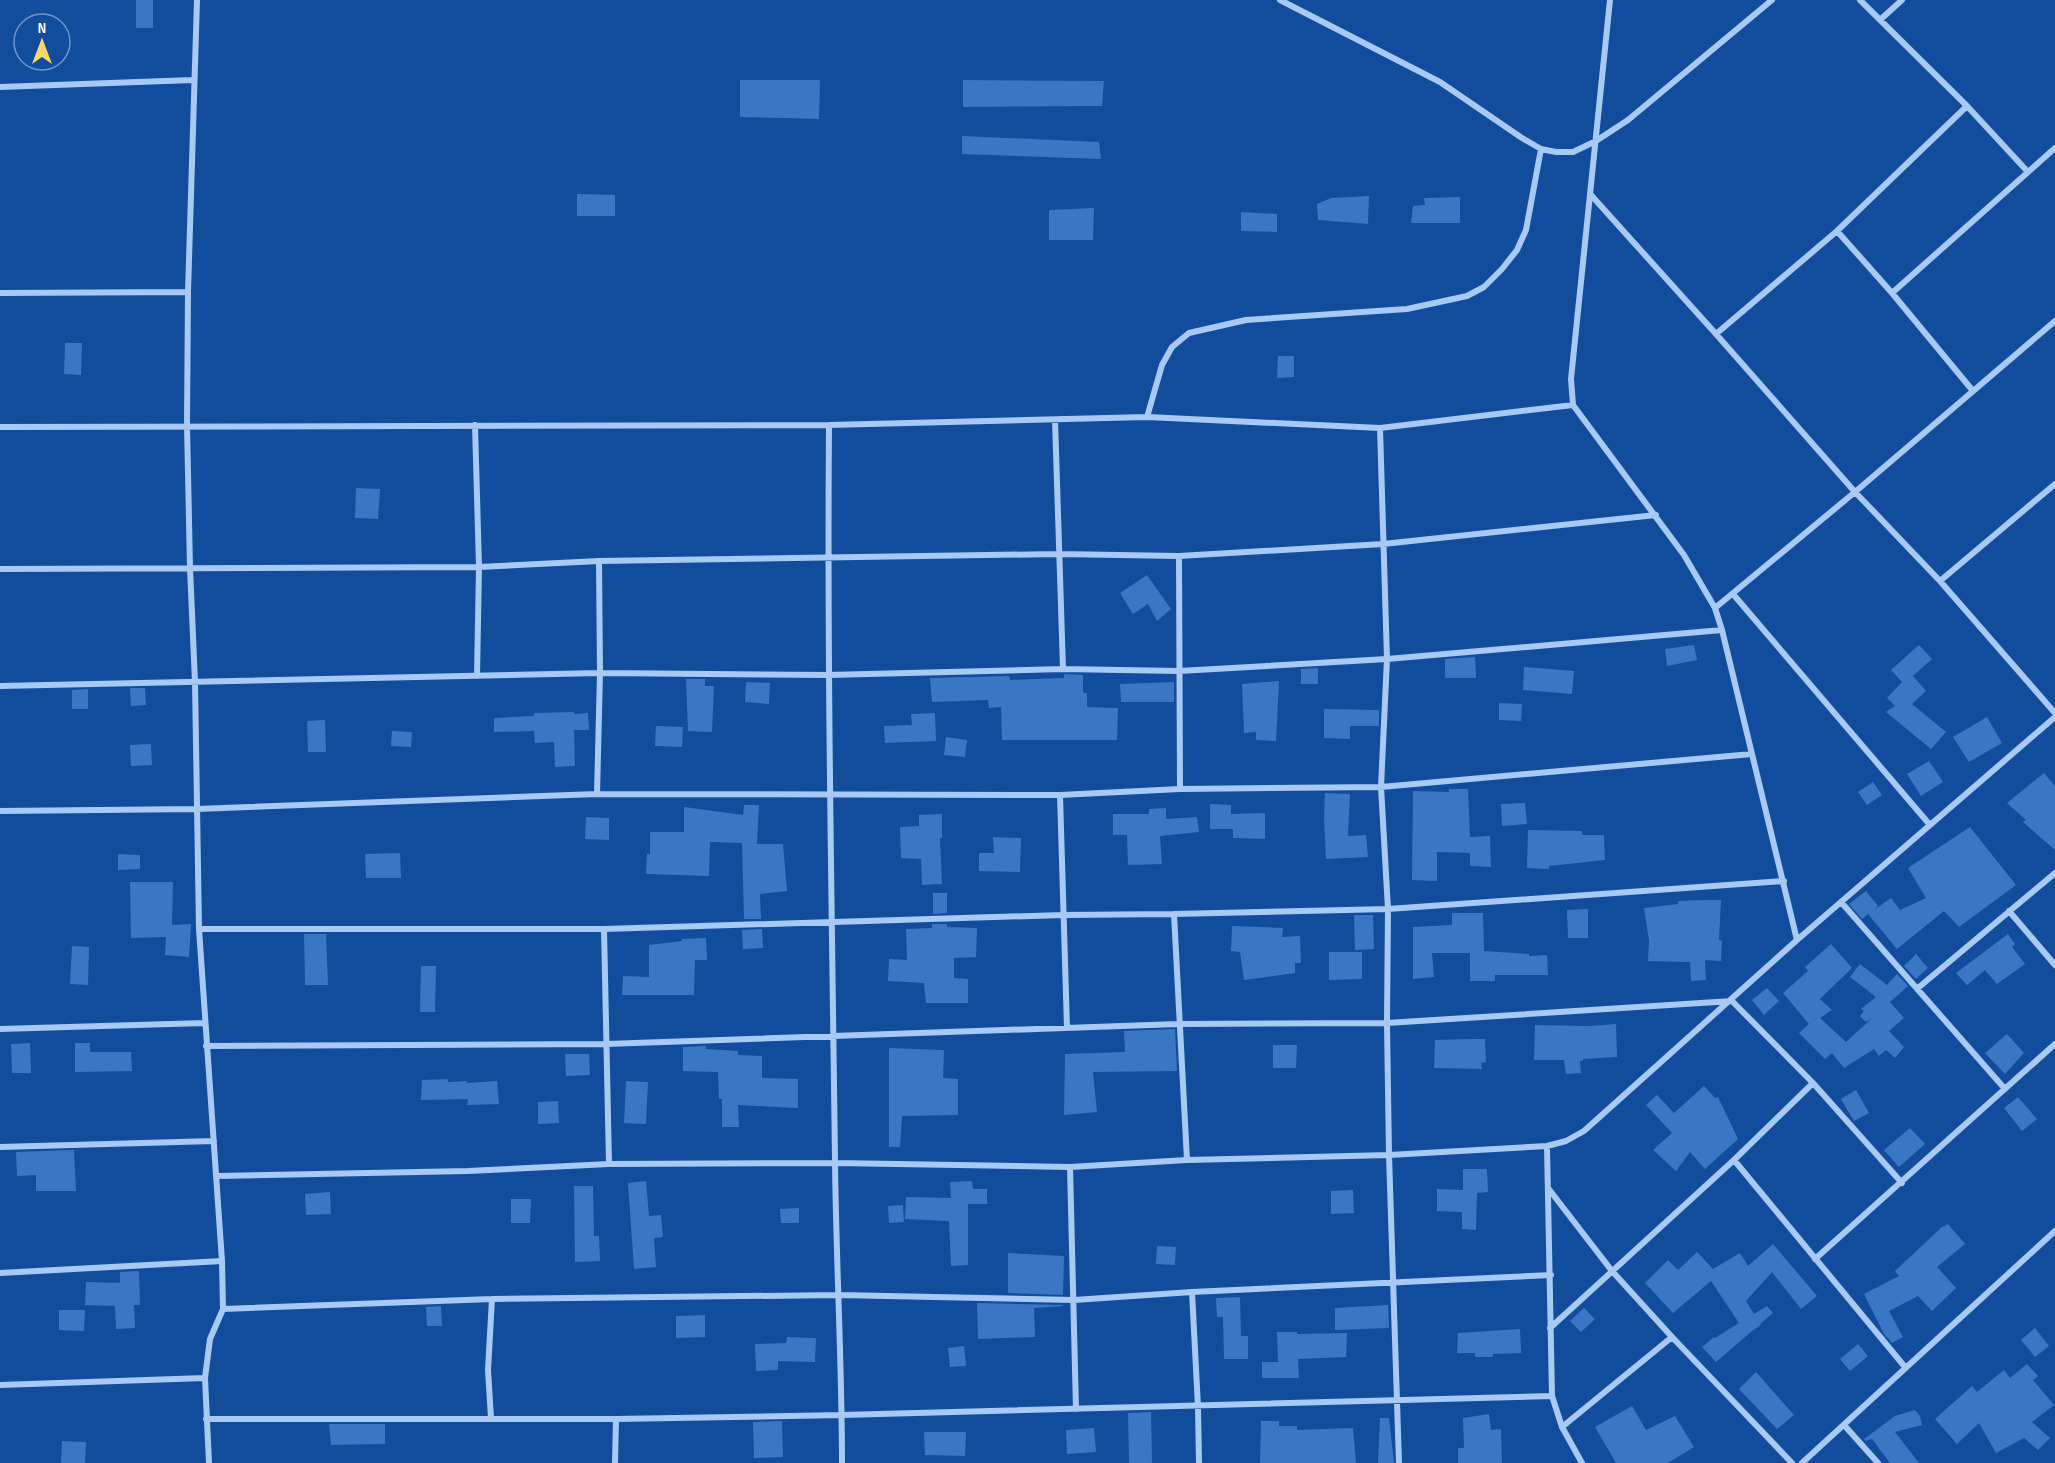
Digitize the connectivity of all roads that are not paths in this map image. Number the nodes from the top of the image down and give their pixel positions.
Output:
1 (197, 0) edge
2 (1280, 0) edge
3 (1610, 0) edge
4 (1772, 0) edge
5 (1860, 0) edge
6 (1902, 0) edge
7 (1880, 20) junction
8 (194, 80) junction
9 (0, 87) edge
10 (1967, 106) junction
11 (1596, 141) junction
12 (1541, 148) junction
13 (2055, 148) edge
14 (2028, 172) junction
15 (1591, 195) junction
16 (1837, 231) junction
17 (188, 292) junction
18 (0, 293) edge
19 (1892, 293) junction
20 (2055, 321) edge
21 (1716, 334) junction
22 (1973, 391) junction
23 (1573, 405) junction
24 (1147, 417) junction
25 (1055, 420) junction
26 (188, 425) junction
27 (475, 425) junction
28 (829, 425) junction
29 (0, 426) edge
30 (1380, 428) junction
31 (2055, 484) edge
32 (1855, 492) junction
33 (1656, 515) junction
34 (1383, 544) junction
35 (1058, 554) junction
36 (828, 556) junction
37 (1179, 556) junction
38 (598, 561) junction
39 (479, 567) junction
40 (190, 568) junction
41 (0, 569) edge
42 (1940, 581) junction
43 (1733, 594) junction
44 (1714, 608) junction
45 (1722, 630) junction
46 (1387, 659) junction
47 (1063, 669) junction
48 (1179, 671) junction
49 (600, 673) junction
50 (828, 675) junction
51 (477, 676) junction
52 (195, 682) junction
53 (0, 686) edge
54 (2055, 715) edge
55 (1752, 754) junction
56 (1381, 787) junction
57 (1180, 789) junction
58 (597, 794) junction
59 (830, 795) junction
60 (1060, 795) junction
61 (197, 809) junction
62 (0, 811) edge
63 (1930, 825) junction
64 (2055, 873) edge
65 (1784, 881) junction
66 (1841, 902) junction
67 (1388, 909) junction
68 (2009, 911) junction
69 (1174, 914) junction
70 (1063, 915) junction
71 (830, 921) junction
72 (199, 929) junction
73 (604, 929) junction
74 (1797, 940) junction
75 (2055, 965) edge
76 (1918, 988) junction
77 (1732, 1000) junction
78 (205, 1023) junction
79 (1387, 1023) junction
80 (1178, 1024) junction
81 (1067, 1028) junction
82 (0, 1029) edge
83 (834, 1036) junction
84 (606, 1044) junction
85 (2055, 1044) edge
86 (206, 1046) junction
87 (1813, 1083) junction
88 (2005, 1089) junction
89 (214, 1141) junction
90 (1547, 1146) junction
91 (0, 1147) edge
92 (1389, 1155) junction
93 (1187, 1160) junction
94 (1734, 1160) junction
95 (835, 1163) junction
96 (609, 1164) junction
97 (1070, 1167) junction
98 (216, 1176) junction
99 (1902, 1183) junction
100 (1548, 1188) junction
101 (2055, 1231) edge
102 (1815, 1259) junction
103 (222, 1261) junction
104 (1612, 1271) junction
105 (0, 1273) edge
106 (1551, 1275) junction
107 (1395, 1284) junction
108 (1192, 1292) junction
109 (839, 1295) junction
110 (492, 1299) junction
111 (1074, 1300) junction
112 (223, 1309) junction
113 (1550, 1328) junction
114 (1672, 1338) junction
115 (1905, 1367) junction
116 (205, 1378) junction
117 (0, 1385) edge
118 (1551, 1396) junction
119 (1397, 1399) junction
120 (1198, 1407) junction
121 (1076, 1409) junction
122 (842, 1416) junction
123 (491, 1418) junction
124 (206, 1419) junction
125 (616, 1419) junction
126 (1844, 1425) junction
127 (1562, 1427) junction
128 (209, 1463) edge
129 (615, 1463) edge
130 (842, 1463) edge
131 (1199, 1463) edge
132 (1399, 1463) edge
133 (1582, 1463) edge
134 (1792, 1463) edge
135 (1802, 1463) edge
136 (1878, 1463) edge

1 - 8 street
2 - 12 street
3 - 11 street
4 - 11 street
5 - 7 street
6 - 7 street
7 - 10 street
8 - 9 street
8 - 17 street
10 - 14 street
10 - 16 street
11 - 12 street
11 - 15 street
12 - 24 street
13 - 14 street
14 - 19 street
15 - 21 street
15 - 23 street
16 - 19 street
16 - 21 street
17 - 18 street
17 - 26 street
19 - 22 street
20 - 22 street
21 - 32 street
22 - 32 street
23 - 30 street
23 - 33 street
24 - 25 street
24 - 30 street
25 - 28 street
25 - 35 street
26 - 27 street
26 - 29 street
26 - 40 street
27 - 28 street
27 - 39 street
28 - 36 street
30 - 34 street
31 - 42 street
32 - 42 street
32 - 43 street
33 - 34 street
33 - 44 street
34 - 37 street
34 - 46 street
35 - 36 street
35 - 37 street
35 - 47 street
36 - 38 street
36 - 50 street
37 - 48 street
38 - 39 street
38 - 49 street
39 - 40 street
39 - 51 street
40 - 41 street
40 - 52 street
42 - 54 street
43 - 44 street
43 - 63 street
44 - 45 street
45 - 46 street
45 - 55 street
46 - 48 street
46 - 56 street
47 - 48 street
47 - 50 street
48 - 57 street
49 - 50 street
49 - 51 street
49 - 58 street
50 - 59 street
51 - 52 street
52 - 53 street
52 - 61 street
54 - 63 street
55 - 56 street
55 - 65 street
56 - 57 street
56 - 67 street
57 - 60 street
58 - 59 street
58 - 61 street
59 - 60 street
59 - 71 street
60 - 70 street
61 - 62 street
61 - 72 street
63 - 66 street
64 - 68 street
65 - 67 street
65 - 74 street
66 - 74 street
66 - 76 street
67 - 69 street
67 - 79 street
68 - 75 street
68 - 76 street
69 - 70 street
69 - 80 street
70 - 71 street
70 - 81 street
71 - 73 street
71 - 83 street
72 - 73 street
72 - 78 street
73 - 84 street
74 - 77 street
76 - 88 street
77 - 79 street
77 - 87 street
77 - 90 street
78 - 82 street
78 - 86 street
79 - 80 street
79 - 92 street
80 - 81 street
80 - 93 street
81 - 83 street
83 - 84 street
83 - 95 street
84 - 86 street
84 - 96 street
85 - 88 street
86 - 89 street
87 - 94 street
87 - 99 street
88 - 99 street
89 - 91 street
89 - 98 street
90 - 92 street
90 - 100 street
92 - 93 street
92 - 107 street
93 - 97 street
94 - 102 street
94 - 104 street
95 - 96 street
95 - 97 street
95 - 109 street
96 - 98 street
97 - 111 street
98 - 103 street
99 - 102 street
100 - 104 street
100 - 106 street
101 - 115 street
102 - 115 street
103 - 105 street
103 - 112 street
104 - 113 street
104 - 114 street
106 - 107 street
106 - 113 street
107 - 108 street
107 - 119 street
108 - 111 street
108 - 120 street
109 - 110 street
109 - 111 street
109 - 122 street
110 - 112 street
110 - 123 street
111 - 121 street
112 - 116 street
113 - 118 street
114 - 127 street
114 - 134 street
115 - 126 street
116 - 117 street
116 - 124 street
118 - 119 street
118 - 127 street
119 - 120 street
119 - 132 street
120 - 121 street
120 - 131 street
121 - 122 street
122 - 125 street
122 - 130 street
123 - 124 street
123 - 125 street
124 - 128 street
125 - 129 street
126 - 135 street
126 - 136 street
127 - 133 street

